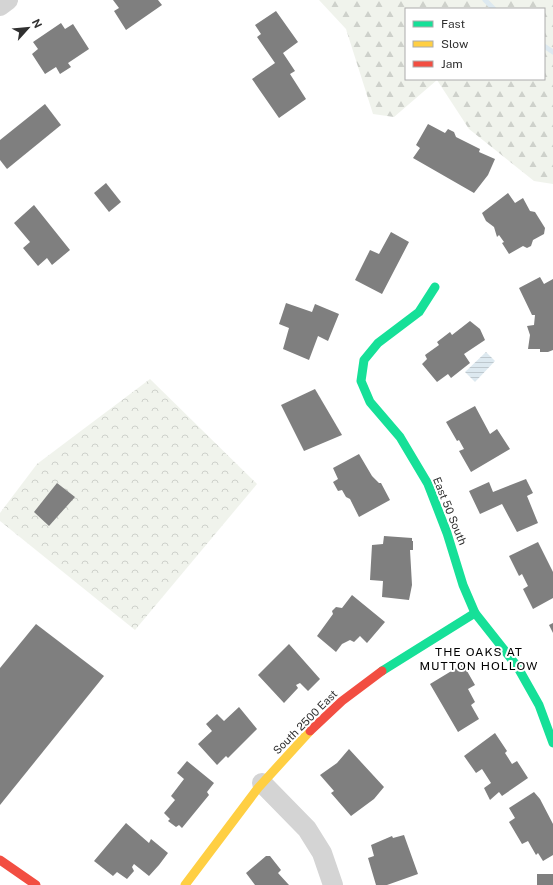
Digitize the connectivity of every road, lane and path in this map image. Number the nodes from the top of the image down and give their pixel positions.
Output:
1 (8, 0) edge
2 (0, 6) edge
3 (435, 287) dead end
4 (475, 613) junction
5 (553, 744) edge
6 (262, 783) junction
7 (0, 860) edge
8 (36, 885) edge
9 (184, 885) edge
10 (333, 885) edge

1 - 2 street
3 - 4 street, East 50 South
4 - 5 street, East 50 South
4 - 6 street, South 2500 East
6 - 9 street, South 2500 East
6 - 10 street
7 - 8 street

